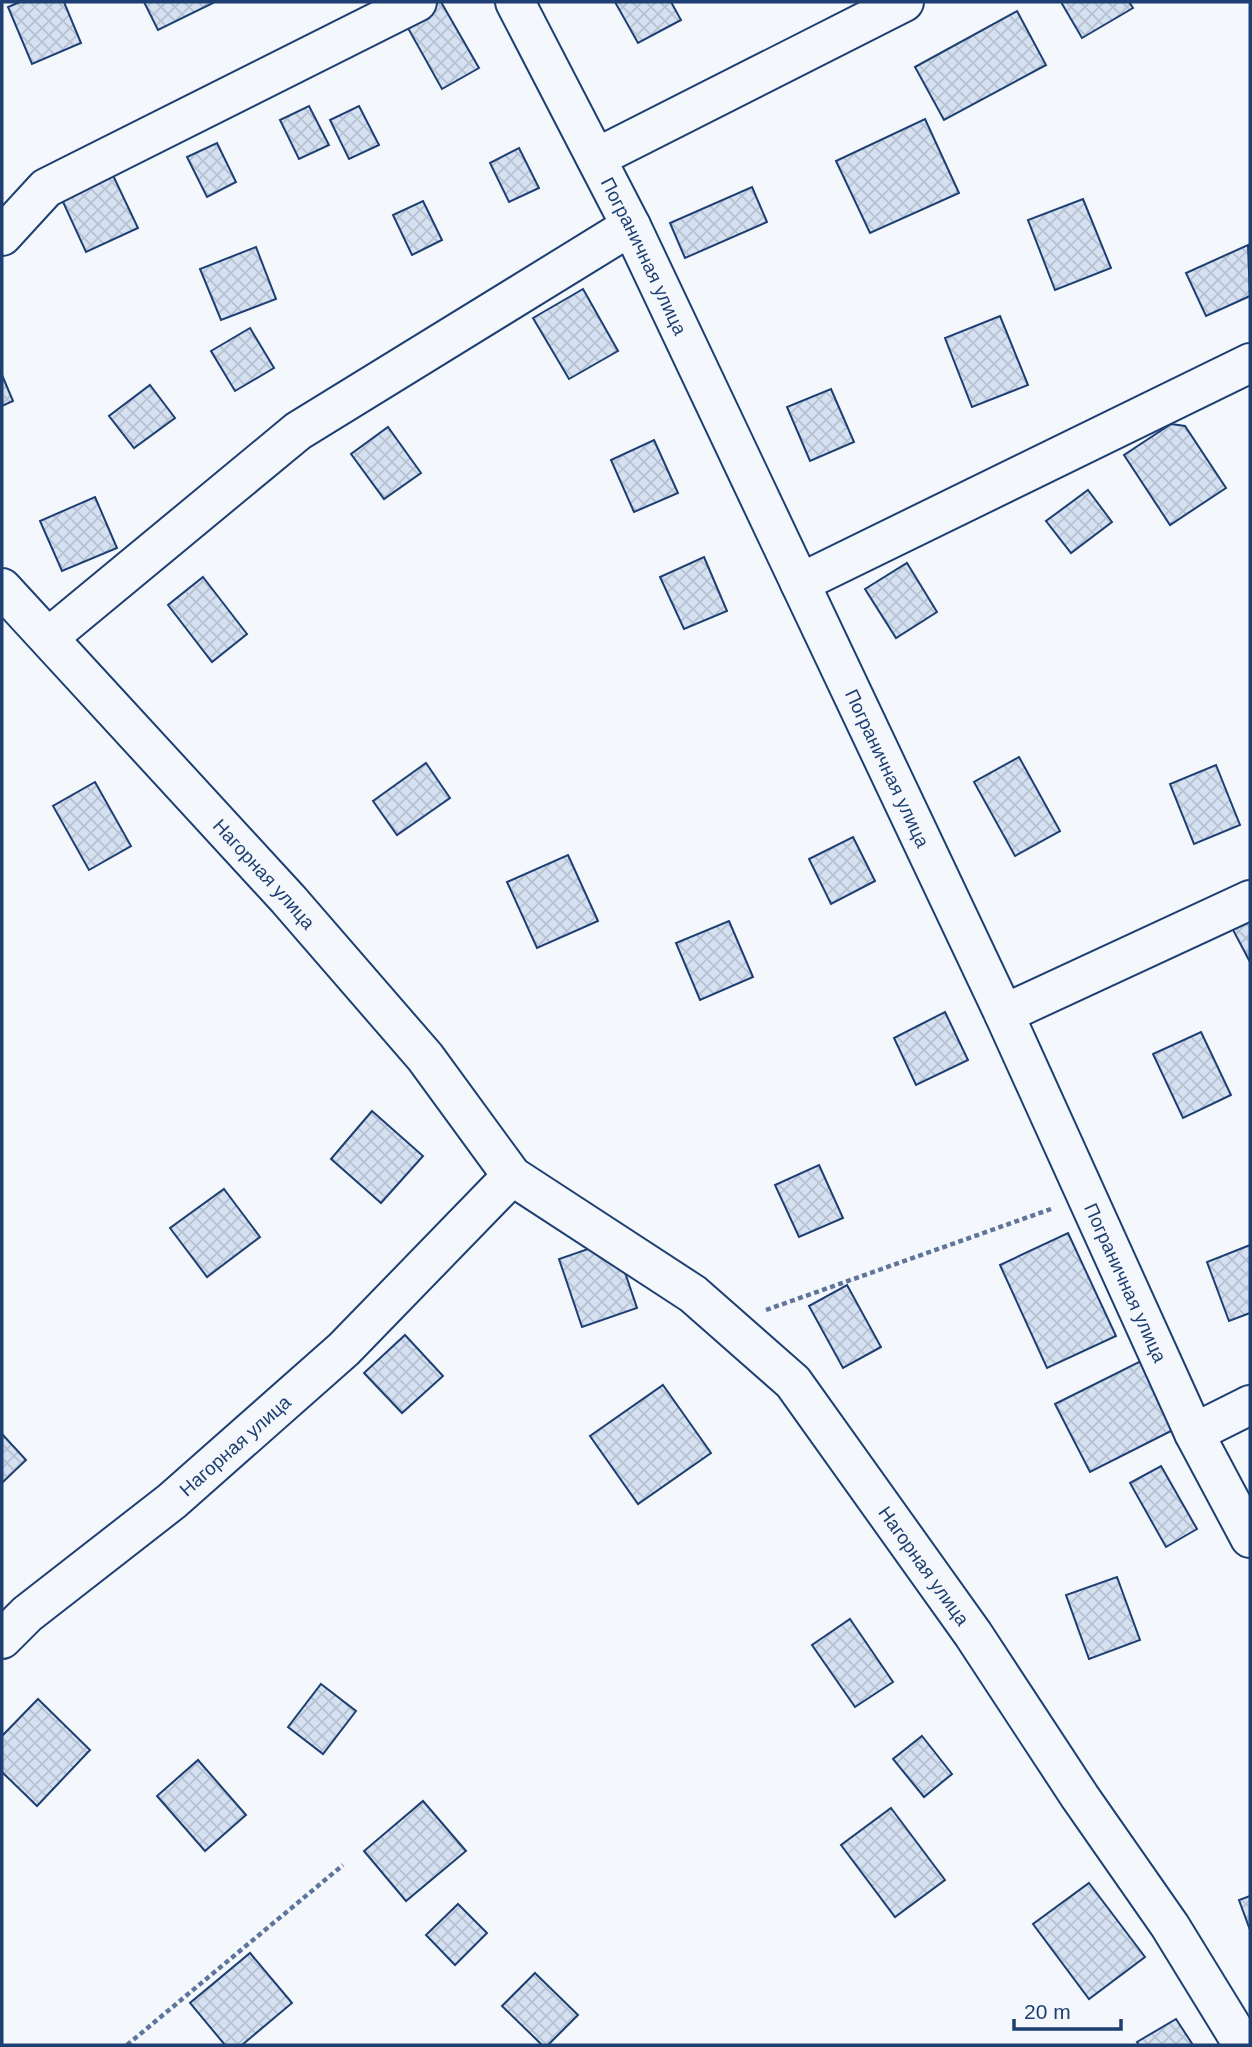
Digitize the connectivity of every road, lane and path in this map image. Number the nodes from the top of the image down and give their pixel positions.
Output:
1 (418, 2) edge
2 (515, 2) edge
3 (904, 2) edge
4 (596, 158) junction
5 (631, 226) junction
6 (2, 236) edge
7 (1250, 363) edge
8 (800, 583) junction
9 (2, 588) edge
10 (49, 636) junction
11 (1250, 900) edge
12 (1004, 1014) junction
13 (512, 1176) junction
14 (1085, 1197) junction
15 (725, 1325) junction
16 (1250, 1405) edge
17 (1195, 1433) junction
18 (1250, 1538) edge
19 (2, 1639) edge
20 (343, 1865) dead end
21 (127, 2045) edge
22 (1243, 2045) edge

1 - 6 street
2 - 4 street, Пограничная улица
3 - 4 street
4 - 5 street, Пограничная улица
5 - 8 street, Пограничная улица
5 - 10 street
7 - 8 street
8 - 12 street, Пограничная улица
9 - 10 street, Нагорная улица
10 - 13 street, Нагорная улица
11 - 12 street
12 - 14 street, Пограничная улица
13 - 15 street, Нагорная улица
13 - 19 street, Нагорная улица
14 - 15 path
14 - 17 street, Пограничная улица
15 - 22 street, Нагорная улица
16 - 17 street
17 - 18 street, Пограничная улица
20 - 21 path

